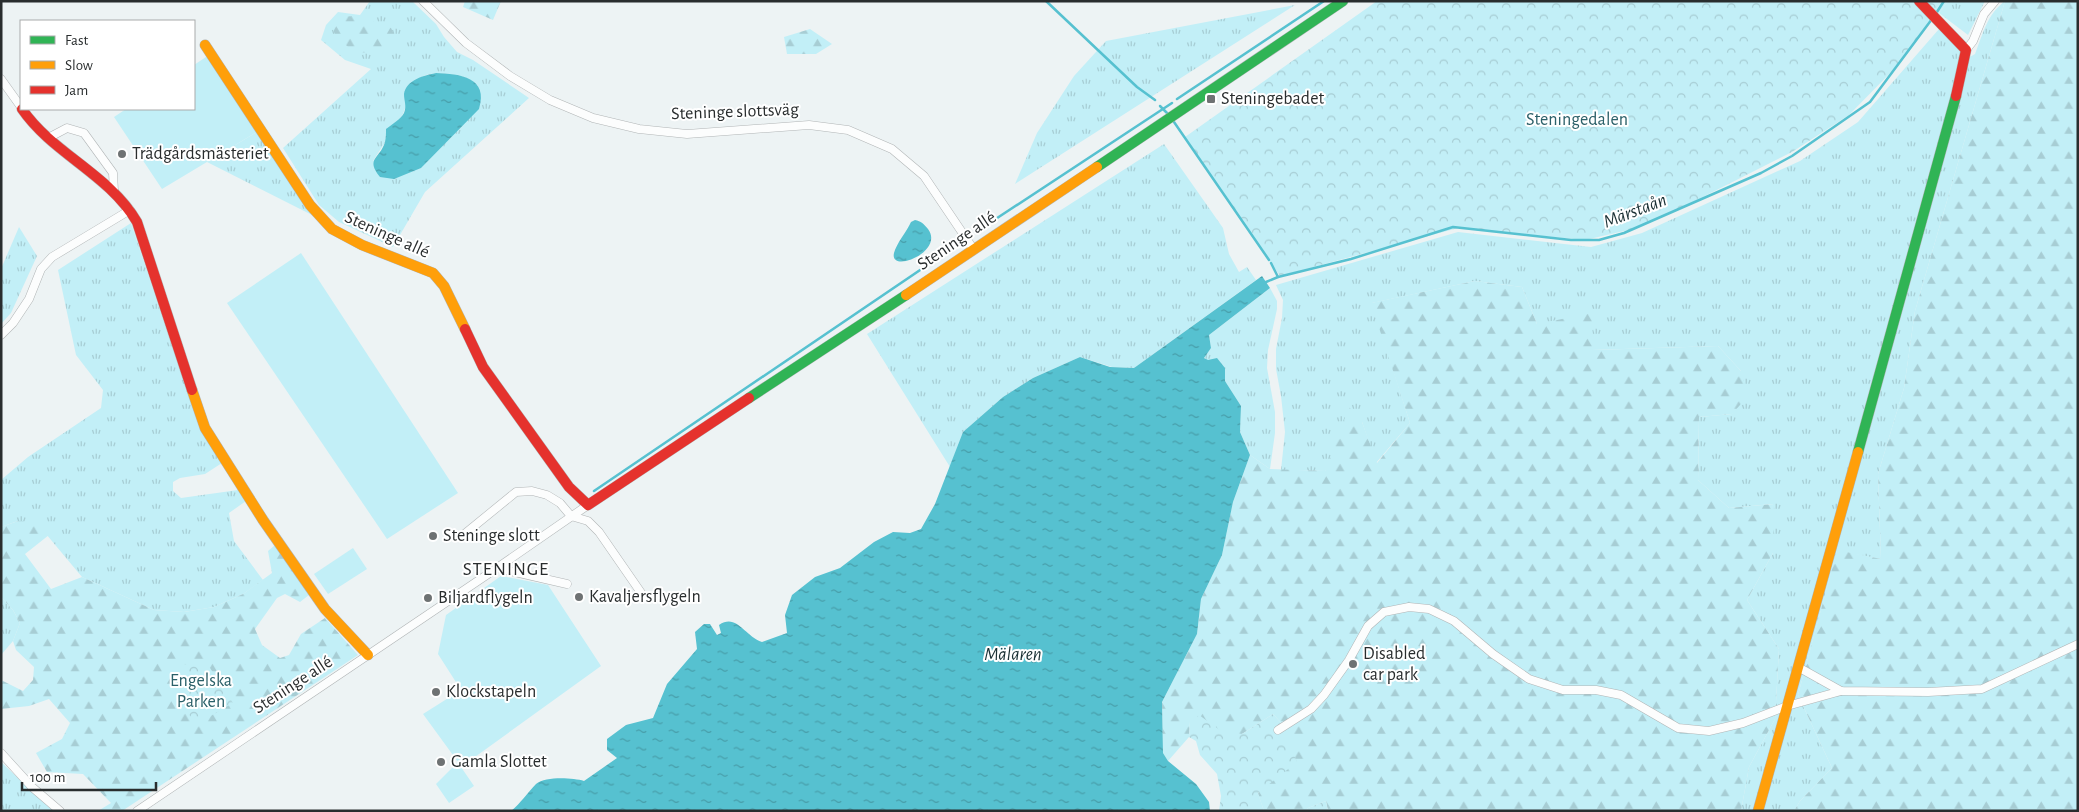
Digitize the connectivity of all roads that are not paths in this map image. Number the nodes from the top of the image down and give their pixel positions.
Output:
1 (423, 1) edge
2 (1343, 1) edge
3 (1995, 1) edge
4 (1922, 5) edge
5 (205, 46) dead end
6 (1966, 50) junction
7 (1, 79) edge
8 (20, 105) edge
9 (23, 110) edge
10 (50, 137) junction
11 (114, 190) junction
12 (130, 210) junction
13 (974, 250) junction
14 (1, 335) edge
15 (588, 505) junction
16 (571, 516) junction
17 (462, 536) dead end
18 (496, 568) junction
19 (566, 584) dead end
20 (644, 597) dead end
21 (2078, 644) edge
22 (368, 655) junction
23 (1798, 667) junction
24 (1841, 691) junction
25 (1787, 706) junction
26 (1278, 730) dead end
27 (1, 753) edge
28 (60, 811) edge
29 (137, 811) edge
30 (1758, 811) edge

1 - 13 street, Steninge slottsväg
2 - 13 street, Steninge allé
3 - 6 street
4 - 6 street
5 - 15 street, Steninge allé
6 - 23 street
7 - 8 street
9 - 10 street
10 - 11 street
10 - 11 street
11 - 12 street
12 - 14 street
12 - 22 street
13 - 15 street, Steninge allé
15 - 16 street, Steninge allé
16 - 17 street
16 - 18 street, Steninge allé
16 - 20 street
18 - 19 street
18 - 22 street, Steninge allé
21 - 24 street
22 - 29 street, Steninge allé
23 - 24 street
23 - 25 street
24 - 25 street
25 - 26 street
25 - 30 street
27 - 28 street

